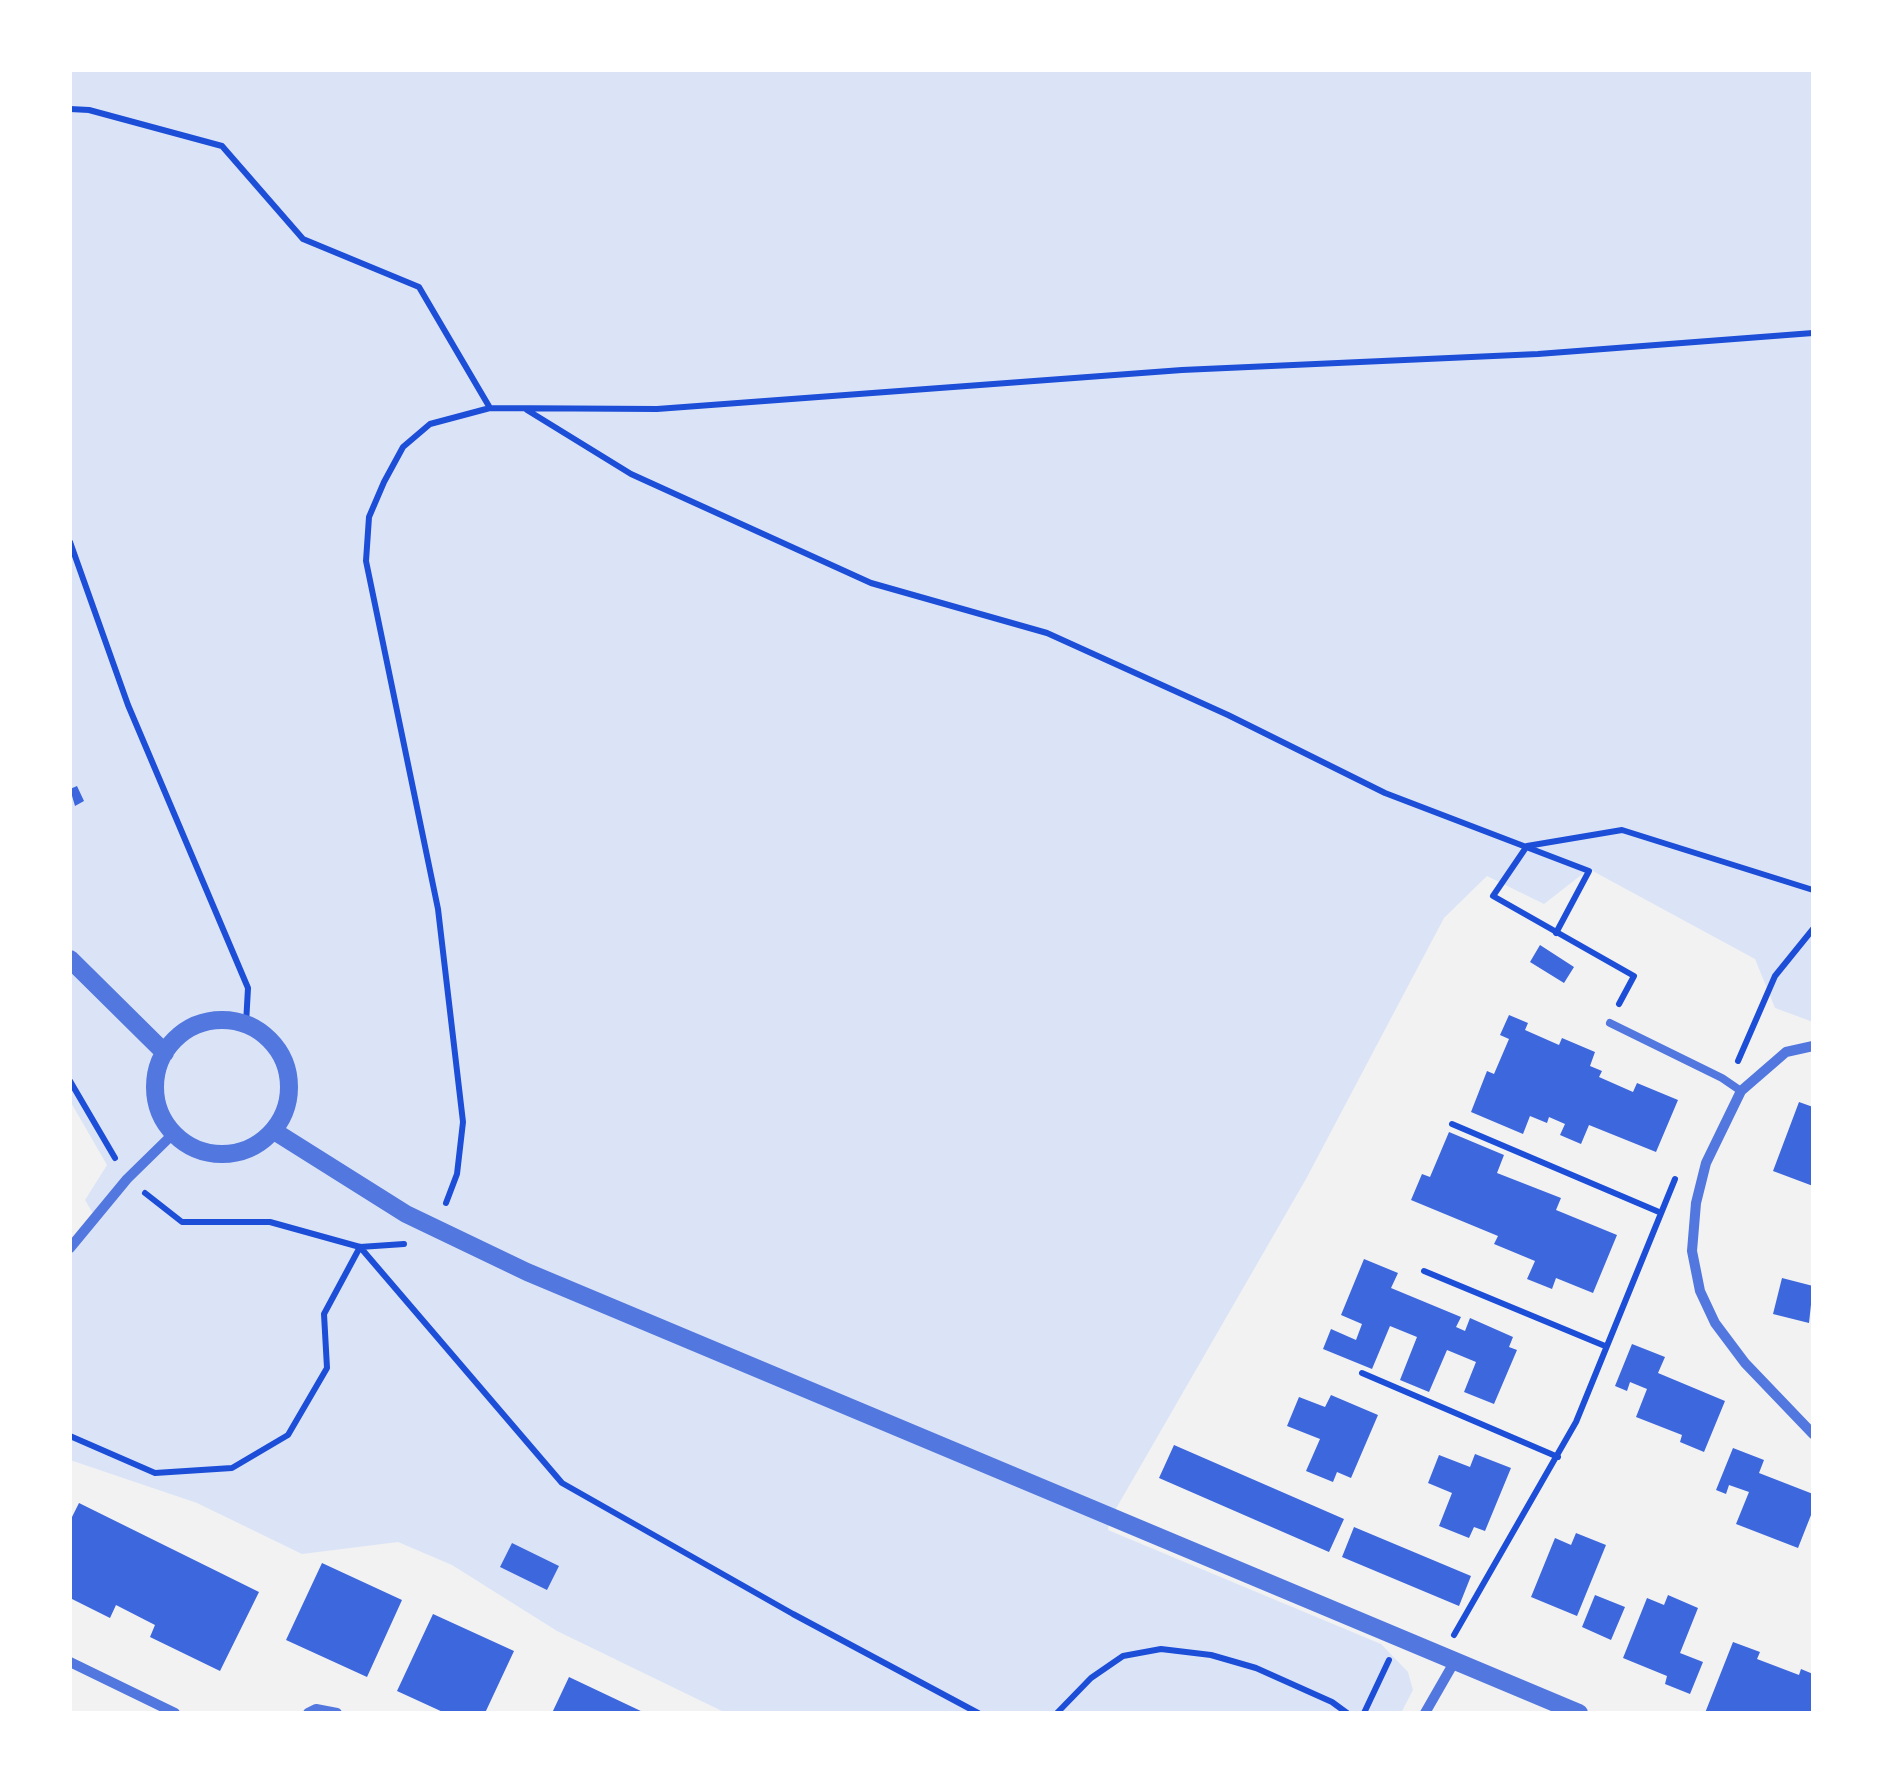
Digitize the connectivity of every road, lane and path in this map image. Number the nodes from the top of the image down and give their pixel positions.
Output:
1 (70, 108) edge
2 (1813, 333) edge
3 (490, 408) junction
4 (526, 409) junction
5 (70, 542) edge
6 (1526, 846) junction
7 (1813, 890) edge
8 (1810, 931) edge
9 (1556, 933) junction
10 (70, 959) edge
11 (1610, 1023) joint
12 (246, 1024) junction
13 (1813, 1046) edge
14 (165, 1053) junction
15 (70, 1081) edge
16 (1730, 1084) junction
17 (1741, 1091) junction
18 (1452, 1124) dead end
19 (274, 1131) junction
20 (173, 1134) junction
21 (127, 1179) junction
22 (436, 1228) junction
23 (360, 1247) junction
24 (70, 1248) edge
25 (1424, 1272) dead end
26 (1605, 1346) junction
27 (1362, 1373) dead end
28 (1813, 1434) edge
29 (70, 1436) edge
30 (1558, 1457) junction
31 (1400, 1636) junction
32 (1450, 1656) junction
33 (70, 1662) edge
34 (175, 1713) edge
35 (308, 1713) edge
36 (337, 1713) edge
37 (978, 1713) edge
38 (1056, 1713) edge
39 (1347, 1713) edge
40 (1364, 1713) edge
41 (1425, 1713) edge
42 (1580, 1713) edge

1 - 3 path
2 - 4 path
3 - 4 path
3 - 22 path
4 - 6 path
5 - 12 path
6 - 7 path
6 - 9 path
6 - 9 path
8 - 16 path
9 - 11 path
10 - 14 street
11 - 16 lane
12 - 14 street
12 - 19 street
13 - 17 street
14 - 20 street
15 - 21 path
16 - 17 lane
17 - 28 street
18 - 26 path
19 - 20 street
19 - 22 street
20 - 21 street
21 - 23 path
21 - 24 street
22 - 31 street
23 - 29 path
23 - 37 path
25 - 26 path
26 - 30 path
27 - 30 path
30 - 32 path
31 - 32 street
31 - 40 path
32 - 41 street
32 - 42 street
33 - 34 street
35 - 36 street
38 - 39 path

